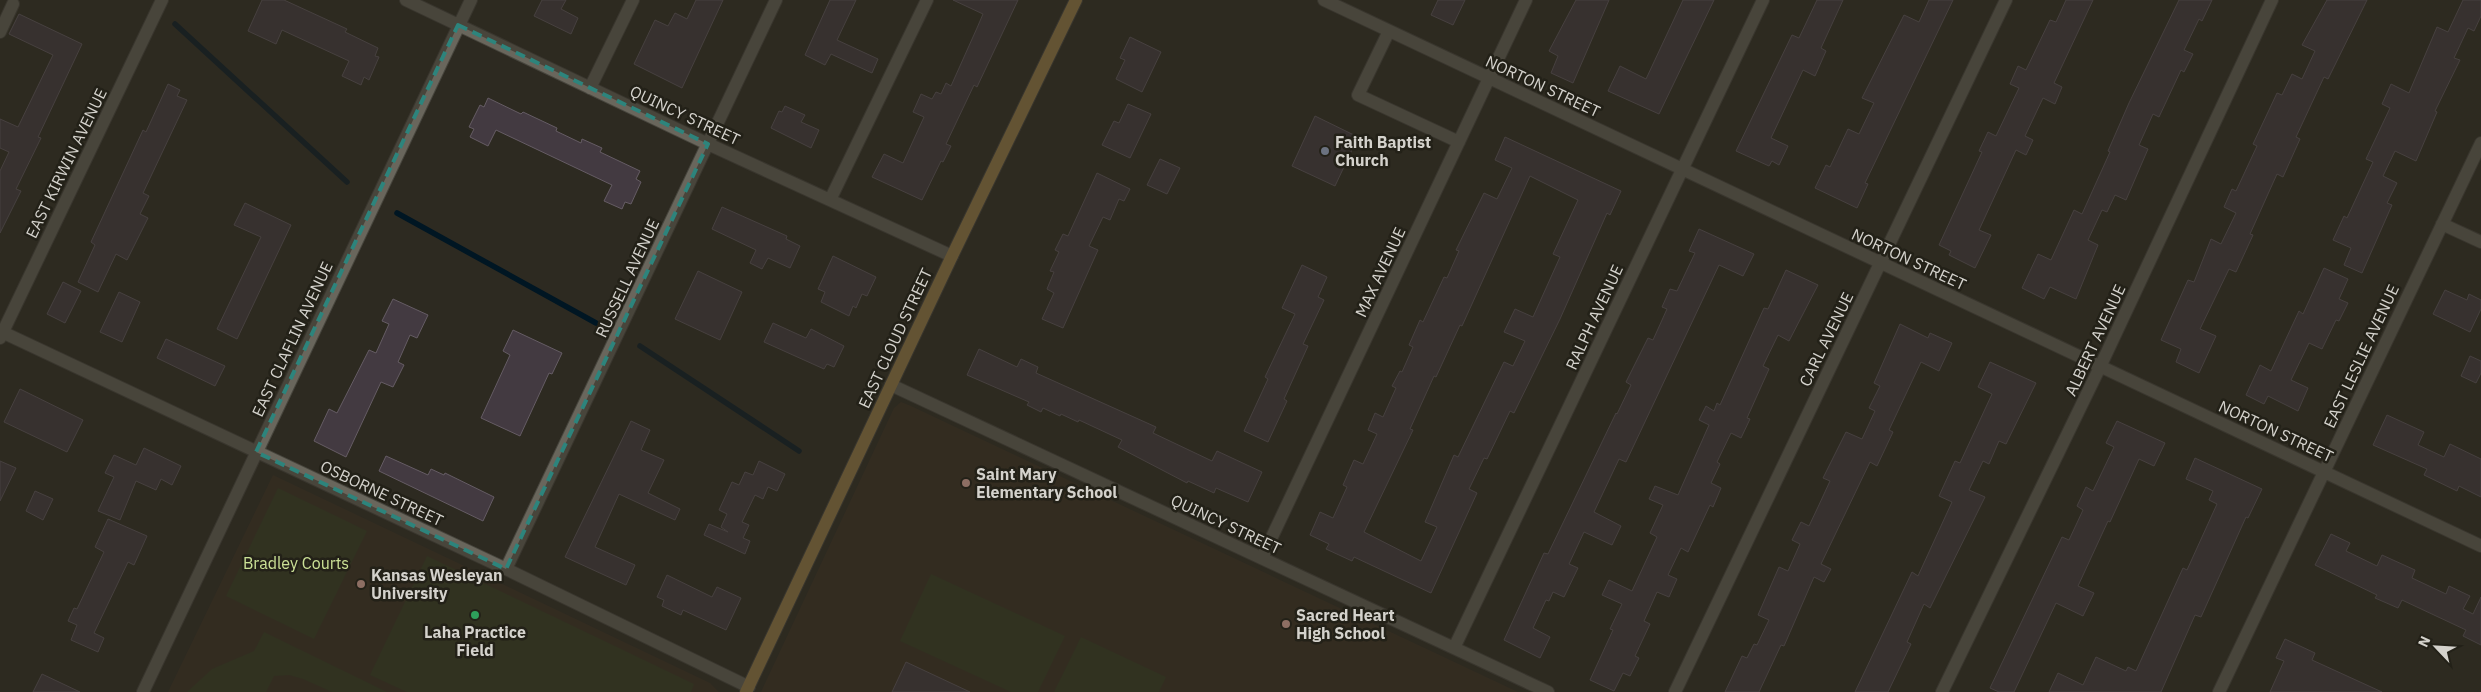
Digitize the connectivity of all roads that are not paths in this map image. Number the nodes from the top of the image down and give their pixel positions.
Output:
1 (162, 0) edge
2 (406, 0) edge
3 (471, 0) edge
4 (633, 0) edge
5 (776, 0) edge
6 (926, 0) edge
7 (1076, 0) edge
8 (1324, 0) edge
9 (1526, 0) edge
10 (1763, 0) edge
11 (2006, 0) edge
12 (2272, 0) edge
13 (14, 4) dead end
14 (458, 25) junction
15 (1389, 31) junction
16 (0, 32) edge
17 (1489, 79) junction
18 (590, 88) junction
19 (1459, 142) junction
20 (2481, 143) edge
21 (708, 144) junction
22 (1683, 168) junction
23 (830, 200) junction
24 (2442, 224) junction
25 (2481, 242) edge
26 (952, 256) junction
27 (1880, 263) junction
28 (1, 334) edge
29 (2100, 367) junction
30 (891, 385) junction
31 (256, 452) junction
32 (2324, 471) junction
33 (2481, 546) edge
34 (1262, 558) junction
35 (506, 569) junction
36 (1454, 648) junction
37 (747, 690) edge
38 (143, 692) edge
39 (1548, 692) edge
40 (1675, 692) edge
41 (1942, 692) edge
42 (2219, 692) edge

1 - 28 street, EAST KIRWIN AVENUE
2 - 14 street, QUINCY STREET
3 - 14 street, EAST CLAFLIN AVENUE
4 - 18 street
5 - 21 street, RUSSELL AVENUE
6 - 23 street
7 - 26 main road, EAST CLOUD STREET
8 - 15 street, NORTON STREET
9 - 17 street, MAX AVENUE
10 - 22 street, RALPH AVENUE
11 - 27 street, CARL AVENUE
12 - 29 street, ALBERT AVENUE
13 - 16 street
14 - 18 street, QUINCY STREET
14 - 31 street, EAST CLAFLIN AVENUE
15 - 17 street, NORTON STREET
15 - 19 street
17 - 19 street, MAX AVENUE
17 - 22 street, NORTON STREET
18 - 21 street, QUINCY STREET
19 - 34 street, MAX AVENUE
20 - 24 street, EAST LESLIE AVENUE
21 - 23 street, QUINCY STREET
21 - 35 street, RUSSELL AVENUE
22 - 27 street, NORTON STREET
22 - 36 street, RALPH AVENUE
23 - 26 street, QUINCY STREET
24 - 25 street
24 - 32 street, EAST LESLIE AVENUE
26 - 30 main road, EAST CLOUD STREET
27 - 29 street, NORTON STREET
27 - 40 street, CARL AVENUE
28 - 31 street, OSBORNE STREET
29 - 32 street, NORTON STREET
29 - 41 street, ALBERT AVENUE
30 - 34 street, QUINCY STREET
30 - 37 main road, EAST CLOUD STREET
31 - 35 street, OSBORNE STREET
31 - 38 street, EAST CLAFLIN AVENUE
32 - 33 street, NORTON STREET
32 - 42 street, EAST LESLIE AVENUE
34 - 36 street, QUINCY STREET
35 - 37 street, OSBORNE STREET
36 - 39 street, QUINCY STREET

